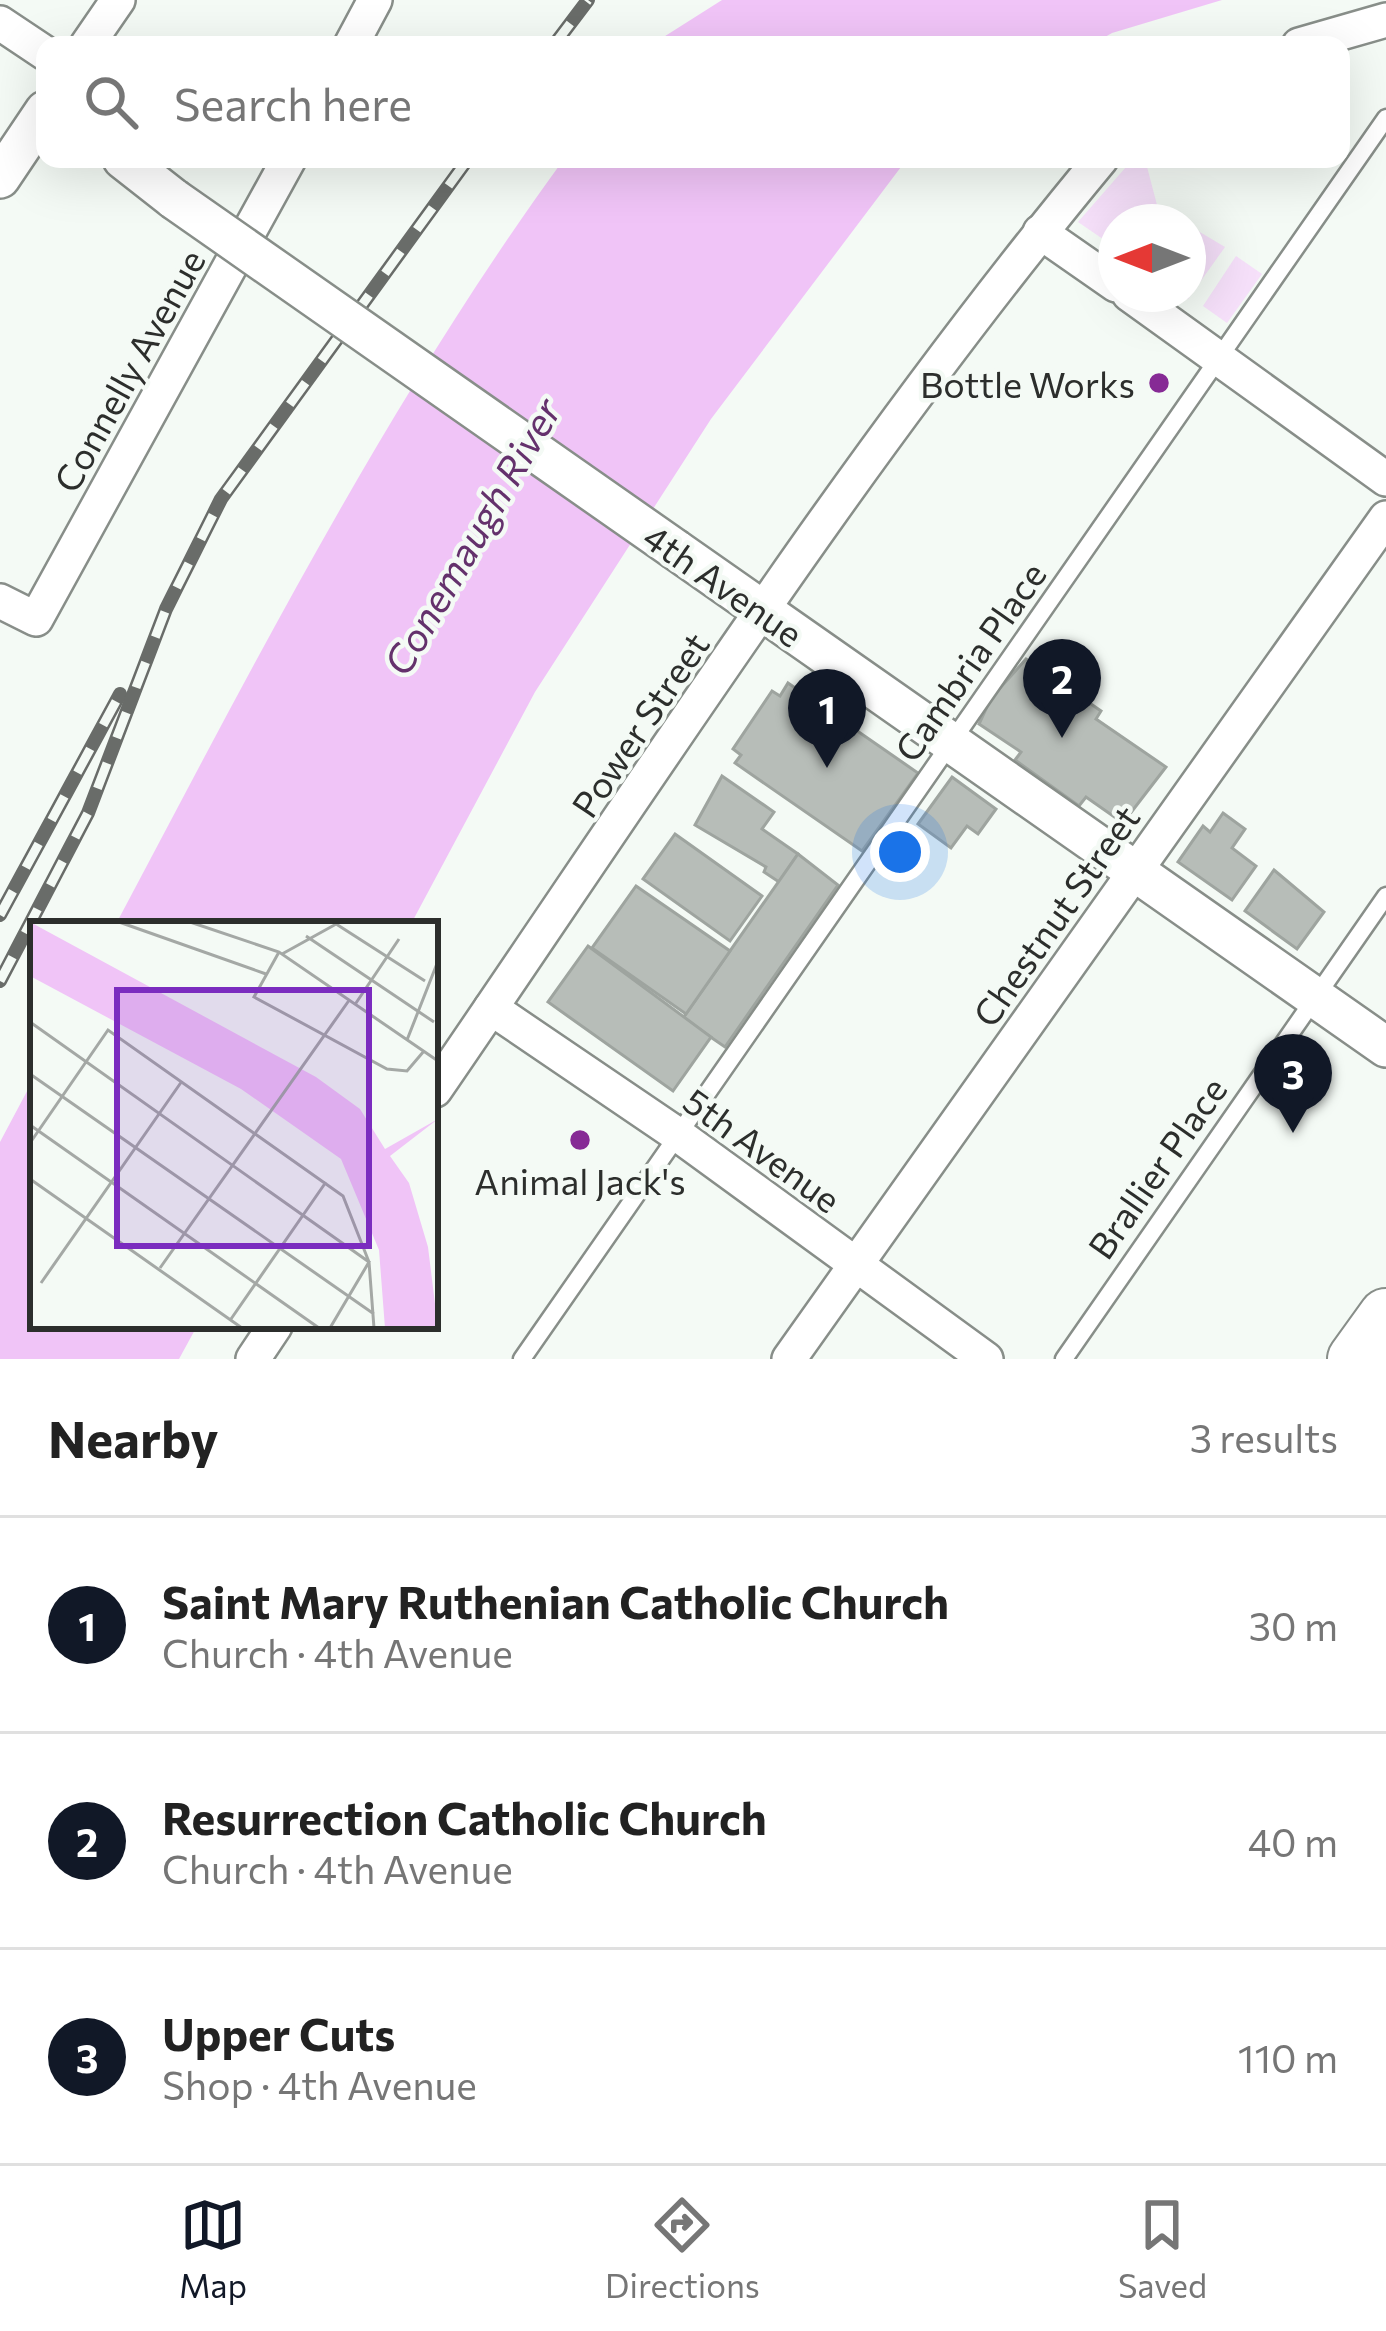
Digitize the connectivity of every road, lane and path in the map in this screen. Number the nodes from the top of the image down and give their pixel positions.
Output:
1 (118, 0) edge
2 (375, 0) edge
3 (1386, 20) edge
4 (0, 23) edge
5 (93, 36) edge
6 (356, 36) edge
7 (1330, 36) edge
8 (36, 47) edge
9 (1386, 118) edge
10 (36, 124) edge
11 (134, 168) edge
12 (284, 168) edge
13 (1093, 168) edge
14 (0, 178) edge
15 (1040, 232) junction
16 (1098, 272) edge
17 (1155, 312) edge
18 (1222, 358) junction
19 (1386, 479) edge
20 (1386, 518) edge
21 (0, 601) edge
22 (763, 612) junction
23 (953, 741) junction
24 (1133, 871) junction
25 (1386, 896) edge
26 (1313, 997) junction
27 (491, 1008) junction
28 (1386, 1047) edge
29 (438, 1086) edge
30 (681, 1137) junction
31 (857, 1264) junction
32 (1386, 1316) edge
33 (272, 1329) edge
34 (253, 1359) edge
35 (522, 1359) edge
36 (789, 1359) edge
37 (986, 1359) edge
38 (1064, 1359) edge
39 (1355, 1359) edge

1 - 5 street
2 - 6 street
3 - 7 street
4 - 8 street
9 - 18 lane, Cambria Place
10 - 14 street
11 - 22 street, 4th Avenue, bridge
12 - 21 street, Connelly Avenue
13 - 15 street, Power Street
15 - 16 street
15 - 22 street, Power Street
17 - 18 street
18 - 19 street
18 - 23 lane, Cambria Place
20 - 24 street, Chestnut Street
22 - 23 street, 4th Avenue
22 - 27 street, Power Street
23 - 24 street, 4th Avenue
23 - 30 lane, Cambria Place
24 - 26 street, 4th Avenue
24 - 31 street, Chestnut Street
25 - 26 lane, Brallier Place
26 - 28 street, 4th Avenue
26 - 38 lane, Brallier Place
27 - 29 street, Power Street
27 - 30 street, 5th Avenue
30 - 31 street, 5th Avenue
30 - 35 lane, Cambria Place
31 - 36 street, Chestnut Street
31 - 37 street, 5th Avenue
32 - 39 highway
33 - 34 street

